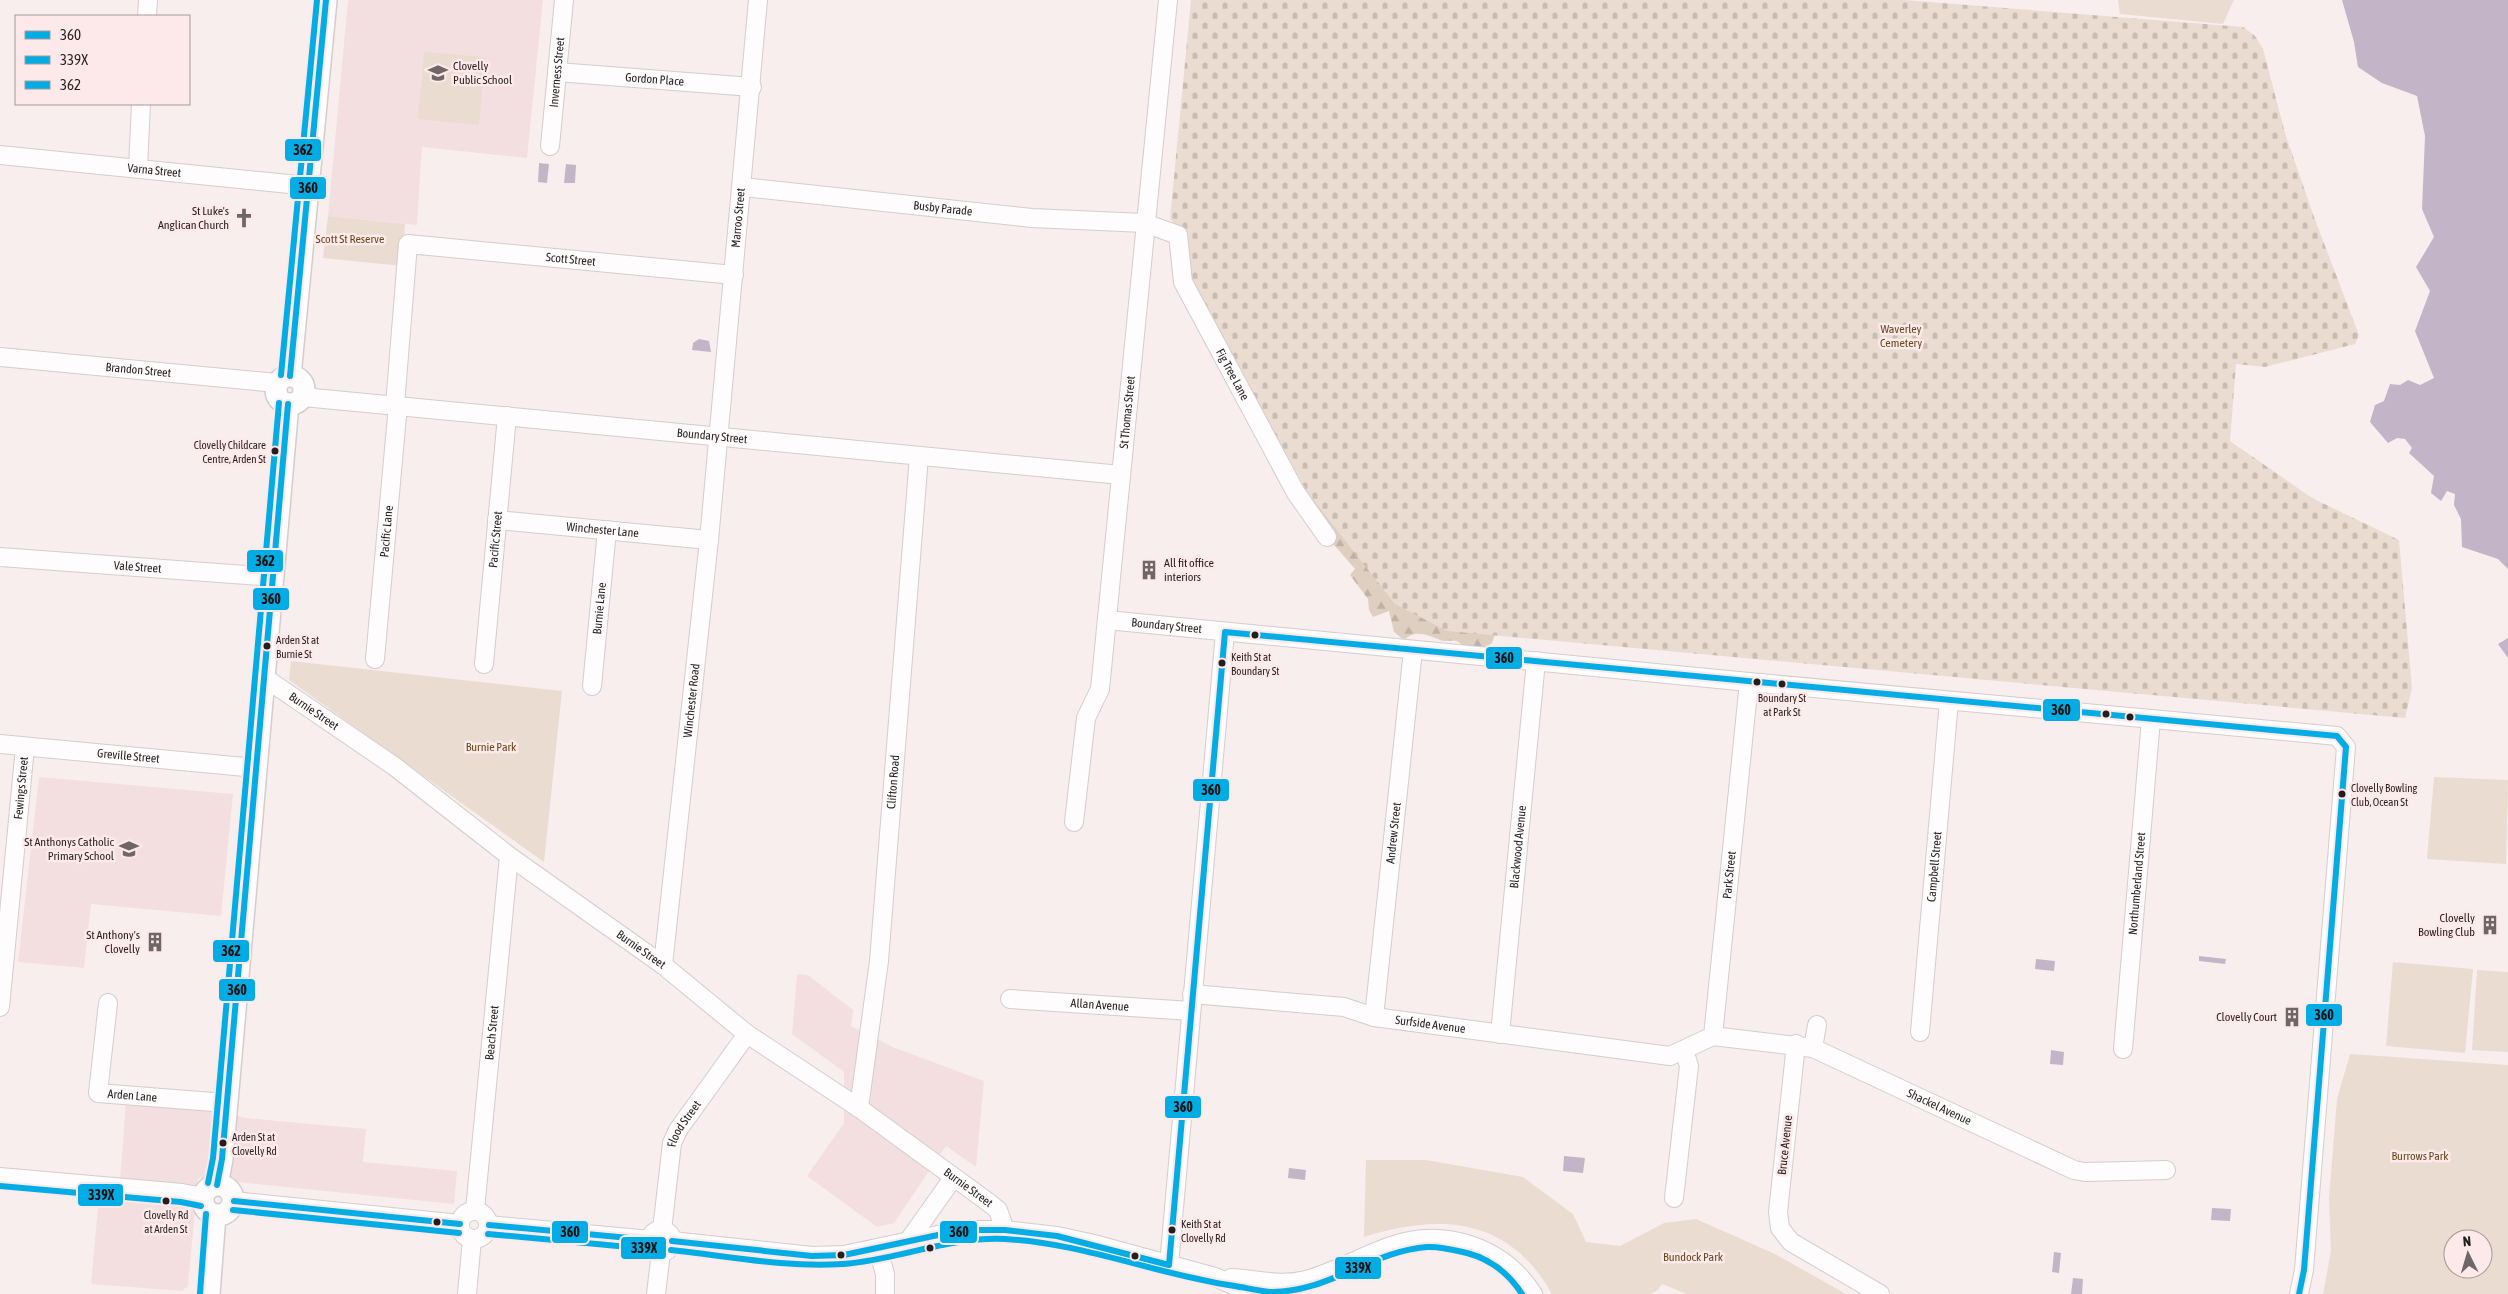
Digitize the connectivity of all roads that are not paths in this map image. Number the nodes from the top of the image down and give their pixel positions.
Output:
1 (148, 0) edge
2 (326, 0) edge
3 (564, 0) edge
4 (758, 0) edge
5 (1168, 0) edge
6 (147, 15) edge
7 (557, 72) junction
8 (752, 87) junction
9 (141, 105) edge
10 (550, 146) dead end
11 (0, 155) edge
12 (138, 168) junction
13 (309, 186) junction
14 (742, 187) junction
15 (1144, 223) junction
16 (408, 244) joint
17 (734, 275) junction
18 (0, 357) edge
19 (284, 380) junction
20 (296, 401) junction
21 (396, 405) junction
22 (506, 416) junction
23 (719, 436) junction
24 (919, 456) junction
25 (1121, 475) junction
26 (497, 520) junction
27 (607, 530) junction
28 (1326, 538) dead end
29 (709, 540) junction
30 (0, 557) edge
31 (274, 577) junction
32 (1107, 620) junction
33 (1225, 632) junction
34 (1413, 650) junction
35 (375, 659) dead end
36 (1536, 661) junction
37 (484, 664) dead end
38 (265, 678) junction
39 (1749, 682) junction
40 (592, 686) dead end
41 (1949, 701) junction
42 (2151, 719) junction
43 (0, 744) edge
44 (25, 747) junction
45 (256, 768) junction
46 (1074, 822) dead end
47 (508, 856) junction
48 (663, 965) junction
49 (1010, 999) dead end
50 (1191, 1002) junction
51 (108, 1003) dead end
52 (0, 1007) edge
53 (1374, 1017) junction
54 (1817, 1025) dead end
55 (1920, 1032) dead end
56 (747, 1034) junction
57 (1500, 1034) junction
58 (1713, 1036) junction
59 (1804, 1046) junction
60 (2123, 1049) dead end
61 (1677, 1053) junction
62 (226, 1103) junction
63 (859, 1108) junction
64 (2166, 1170) dead end
65 (0, 1177) edge
66 (953, 1178) junction
67 (210, 1191) junction
68 (1674, 1198) dead end
69 (234, 1201) junction
70 (475, 1210) junction
71 (215, 1215) junction
72 (460, 1224) junction
73 (489, 1225) junction
74 (1005, 1230) junction
75 (472, 1239) junction
76 (661, 1241) junction
77 (907, 1242) junction
78 (878, 1249) junction
79 (1169, 1264) junction
80 (1215, 1276) junction
81 (1303, 1287) edge
82 (209, 1294) edge
83 (467, 1294) edge
84 (656, 1294) edge
85 (885, 1294) edge
86 (1253, 1294) edge
87 (1534, 1294) edge
88 (1880, 1294) edge
89 (2299, 1294) edge

1 - 6 street
2 - 13 main road
3 - 7 street, Inverness Street
4 - 8 street, Marroo Street
5 - 15 street, St Thomas Street
7 - 8 street, Gordon Place
7 - 10 street, Inverness Street
8 - 14 street, Marroo Street
9 - 12 street
11 - 12 street, Varna Street
12 - 13 street, Varna Street
13 - 19 main road
14 - 15 street, Busby Parade
14 - 17 street, Marroo Street
15 - 25 street, St Thomas Street
15 - 28 street, Fig Tree Lane
16 - 17 street, Scott Street
16 - 21 street, Pacific Lane
17 - 23 street, Marroo Street
18 - 19 street, Brandon Street
19 - 20 main road
20 - 21 street, Boundary Street
20 - 31 main road
21 - 22 street, Boundary Street
21 - 35 street, Pacific Lane
22 - 23 street, Boundary Street
22 - 26 street, Pacific Street
23 - 24 street, Boundary Street
23 - 29 street, Winchester Road
24 - 25 street, Boundary Street
24 - 63 street, Clifton Road
25 - 32 street, St Thomas Street
26 - 27 street, Winchester Lane
26 - 37 street, Pacific Street
27 - 29 street, Winchester Lane
27 - 40 street, Burnie Lane
29 - 48 street, Winchester Road
30 - 31 street, Vale Street
31 - 38 main road
32 - 33 street, Boundary Street
32 - 46 street, St Thomas Street
33 - 34 street, Boundary Street
33 - 50 street
34 - 36 street, Boundary Street
34 - 53 street, Andrew Street
36 - 39 street, Boundary Street
36 - 57 street, Blackwood Avenue
38 - 45 main road
38 - 47 street, Burnie Street
39 - 41 street, Boundary Street
39 - 58 street, Park Street
41 - 42 street, Boundary Street
41 - 55 street, Campbell Street
42 - 60 street, Northumberland Street
42 - 89 street, Boundary Street
43 - 44 street, Greville Street
44 - 45 street, Greville Street
44 - 52 street, Fewings Street
45 - 62 main road
47 - 48 street, Burnie Street
47 - 70 street, Beach Street
48 - 56 street, Burnie Street
49 - 50 street, Allan Avenue
50 - 53 street, Surfside Avenue
50 - 79 street
51 - 62 street, Arden Lane
53 - 57 street, Surfside Avenue
54 - 59 street, Bruce Avenue
56 - 63 street, Burnie Street
56 - 76 street, Flood Street
57 - 61 street, Surfside Avenue
58 - 59 street, Shackel Avenue
58 - 61 street
59 - 64 street, Shackel Avenue
59 - 88 street, Bruce Avenue
61 - 68 street
62 - 67 main road
63 - 66 street, Burnie Street
65 - 67 street
66 - 74 street, Burnie Street
66 - 77 street
67 - 69 main road
67 - 71 main road
69 - 71 main road
69 - 72 street
70 - 72 street
70 - 73 street
71 - 82 main road
72 - 75 street
73 - 75 street
73 - 76 street
74 - 77 street
74 - 79 street
75 - 83 street
76 - 78 street
76 - 84 street, Flood Street
77 - 78 street
78 - 85 street
79 - 80 street
80 - 81 street
80 - 86 street
81 - 87 street

